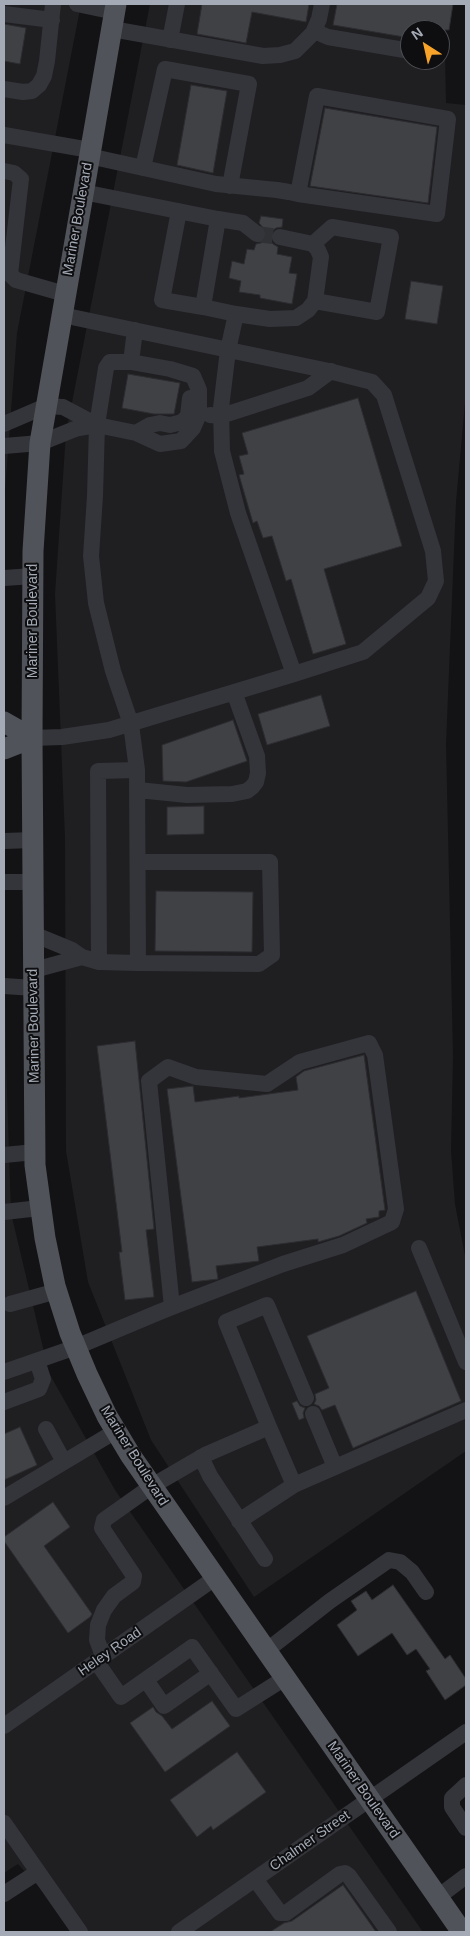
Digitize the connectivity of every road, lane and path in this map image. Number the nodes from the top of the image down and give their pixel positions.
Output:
1 (77, 4) edge
2 (177, 4) edge
3 (322, 4) edge
4 (53, 12) edge
5 (4, 14) edge
6 (114, 15) edge
7 (314, 31) junction
8 (170, 40) junction
9 (400, 49) edge
10 (4, 89) edge
11 (4, 135) edge
12 (90, 153) junction
13 (143, 168) junction
14 (4, 171) edge
15 (230, 186) junction
16 (83, 192) junction
17 (298, 194) junction
18 (179, 211) junction
19 (218, 219) junction
20 (257, 234) tunnel mouth
21 (280, 237) tunnel mouth
22 (313, 244) junction
23 (7, 276) edge
24 (65, 294) junction
25 (315, 301) junction
26 (203, 308) junction
27 (236, 314) junction
28 (62, 315) junction
29 (135, 330) junction
30 (228, 350) junction
31 (131, 362) junction
32 (106, 368) junction
33 (330, 371) junction
34 (46, 406) junction
35 (199, 414) junction
36 (221, 416) junction
37 (4, 424) edge
38 (97, 425) junction
39 (136, 433) junction
40 (40, 442) junction
41 (4, 446) edge
42 (33, 576) junction
43 (4, 578) edge
44 (294, 674) junction
45 (234, 692) junction
46 (4, 722) edge
47 (131, 724) junction
48 (32, 738) junction
49 (4, 749) edge
50 (137, 770) junction
51 (138, 790) junction
52 (4, 840) edge
53 (32, 840) junction
54 (138, 862) junction
55 (4, 882) edge
56 (33, 882) junction
57 (33, 934) junction
58 (82, 957) junction
59 (99, 962) junction
60 (138, 963) junction
61 (34, 979) junction
62 (4, 986) edge
63 (35, 1152) junction
64 (4, 1155) edge
65 (40, 1208) junction
66 (4, 1212) edge
67 (419, 1248) dead end
68 (57, 1291) junction
69 (10, 1304) dead end
70 (172, 1307) junction
71 (76, 1347) junction
72 (37, 1361) junction
73 (466, 1362) edge
74 (4, 1372) edge
75 (306, 1398) dead end
76 (4, 1402) edge
77 (466, 1410) edge
78 (312, 1414) dead end
79 (269, 1427) junction
80 (46, 1429) dead end
81 (116, 1431) junction
82 (201, 1457) junction
83 (64, 1462) junction
84 (335, 1467) junction
85 (294, 1485) junction
86 (152, 1486) junction
87 (4, 1498) edge
88 (239, 1520) junction
89 (265, 1559) dead end
90 (215, 1578) junction
91 (426, 1592) dead end
92 (266, 1652) junction
93 (100, 1659) junction
94 (211, 1673) junction
95 (285, 1678) junction
96 (146, 1680) junction
97 (4, 1726) edge
98 (466, 1732) edge
99 (466, 1785) edge
100 (369, 1799) junction
101 (4, 1823) edge
102 (466, 1828) edge
103 (38, 1872) junction
104 (466, 1876) edge
105 (255, 1879) junction
106 (4, 1894) edge
107 (438, 1897) junction
108 (80, 1932) edge
109 (179, 1932) edge
110 (389, 1932) edge
111 (462, 1932) edge

1 - 6 street
2 - 8 street
3 - 7 street
4 - 5 street
4 - 10 street
6 - 8 street
6 - 12 main road, Mariner Boulevard
7 - 8 street
7 - 9 street
11 - 12 street
12 - 13 street
12 - 16 main road, Mariner Boulevard
13 - 15 street
13 - 15 street
14 - 23 street
15 - 17 street
16 - 18 street
16 - 24 main road, Mariner Boulevard
17 - 17 street
18 - 19 street
18 - 26 street
19 - 20 street
19 - 26 street
21 - 22 street
22 - 25 street
22 - 25 street
23 - 24 street
24 - 28 main road, Mariner Boulevard
25 - 27 street
26 - 27 street
27 - 30 street
28 - 29 street
28 - 34 main road, Mariner Boulevard
29 - 30 street
29 - 31 street
30 - 33 street
30 - 36 street
31 - 32 street
31 - 35 street
32 - 38 street
32 - 39 street
33 - 36 street
33 - 44 street
34 - 37 street
34 - 38 street
34 - 40 main road, Mariner Boulevard
35 - 36 street
35 - 39 street
36 - 44 street
38 - 39 street
38 - 40 street
38 - 47 street
40 - 41 street
40 - 42 main road, Mariner Boulevard
42 - 43 street
42 - 48 main road, Mariner Boulevard
44 - 45 street
45 - 47 street
45 - 51 street
46 - 48 main road
47 - 48 street
47 - 50 street
48 - 49 main road
48 - 53 main road, Mariner Boulevard
50 - 51 street
50 - 59 street
51 - 54 street
52 - 53 street
53 - 56 main road, Mariner Boulevard
54 - 60 street
54 - 60 street
55 - 56 street
56 - 57 main road, Mariner Boulevard
57 - 58 street
57 - 61 main road, Mariner Boulevard
58 - 59 street
58 - 61 street
59 - 60 street
61 - 62 street
61 - 63 main road, Mariner Boulevard
63 - 64 street
63 - 65 main road, Mariner Boulevard
65 - 66 street
65 - 68 main road, Mariner Boulevard
67 - 73 street
68 - 69 street
68 - 71 main road, Mariner Boulevard
70 - 70 street
70 - 71 street
71 - 72 street
71 - 81 main road, Mariner Boulevard
72 - 74 street
72 - 76 street
75 - 79 street
77 - 84 street
78 - 84 street
79 - 82 street
79 - 85 street
80 - 83 street
81 - 83 street
81 - 86 main road, Mariner Boulevard
82 - 86 street
82 - 88 street
83 - 87 street
84 - 85 street
85 - 88 street
86 - 90 main road, Mariner Boulevard
86 - 93 street
88 - 89 street
90 - 92 main road, Mariner Boulevard
90 - 93 street, Heley Road
91 - 92 street
92 - 95 main road, Mariner Boulevard
93 - 96 street
93 - 97 street, Heley Road
94 - 95 street
94 - 96 street
94 - 96 street
95 - 100 main road, Mariner Boulevard
98 - 100 street, Chalmer Street
99 - 102 street
100 - 105 street, Chalmer Street
100 - 107 main road, Mariner Boulevard
101 - 103 street
103 - 106 street
103 - 108 street
104 - 107 street
105 - 109 street, Chalmer Street
105 - 110 street
107 - 111 main road, Mariner Boulevard

